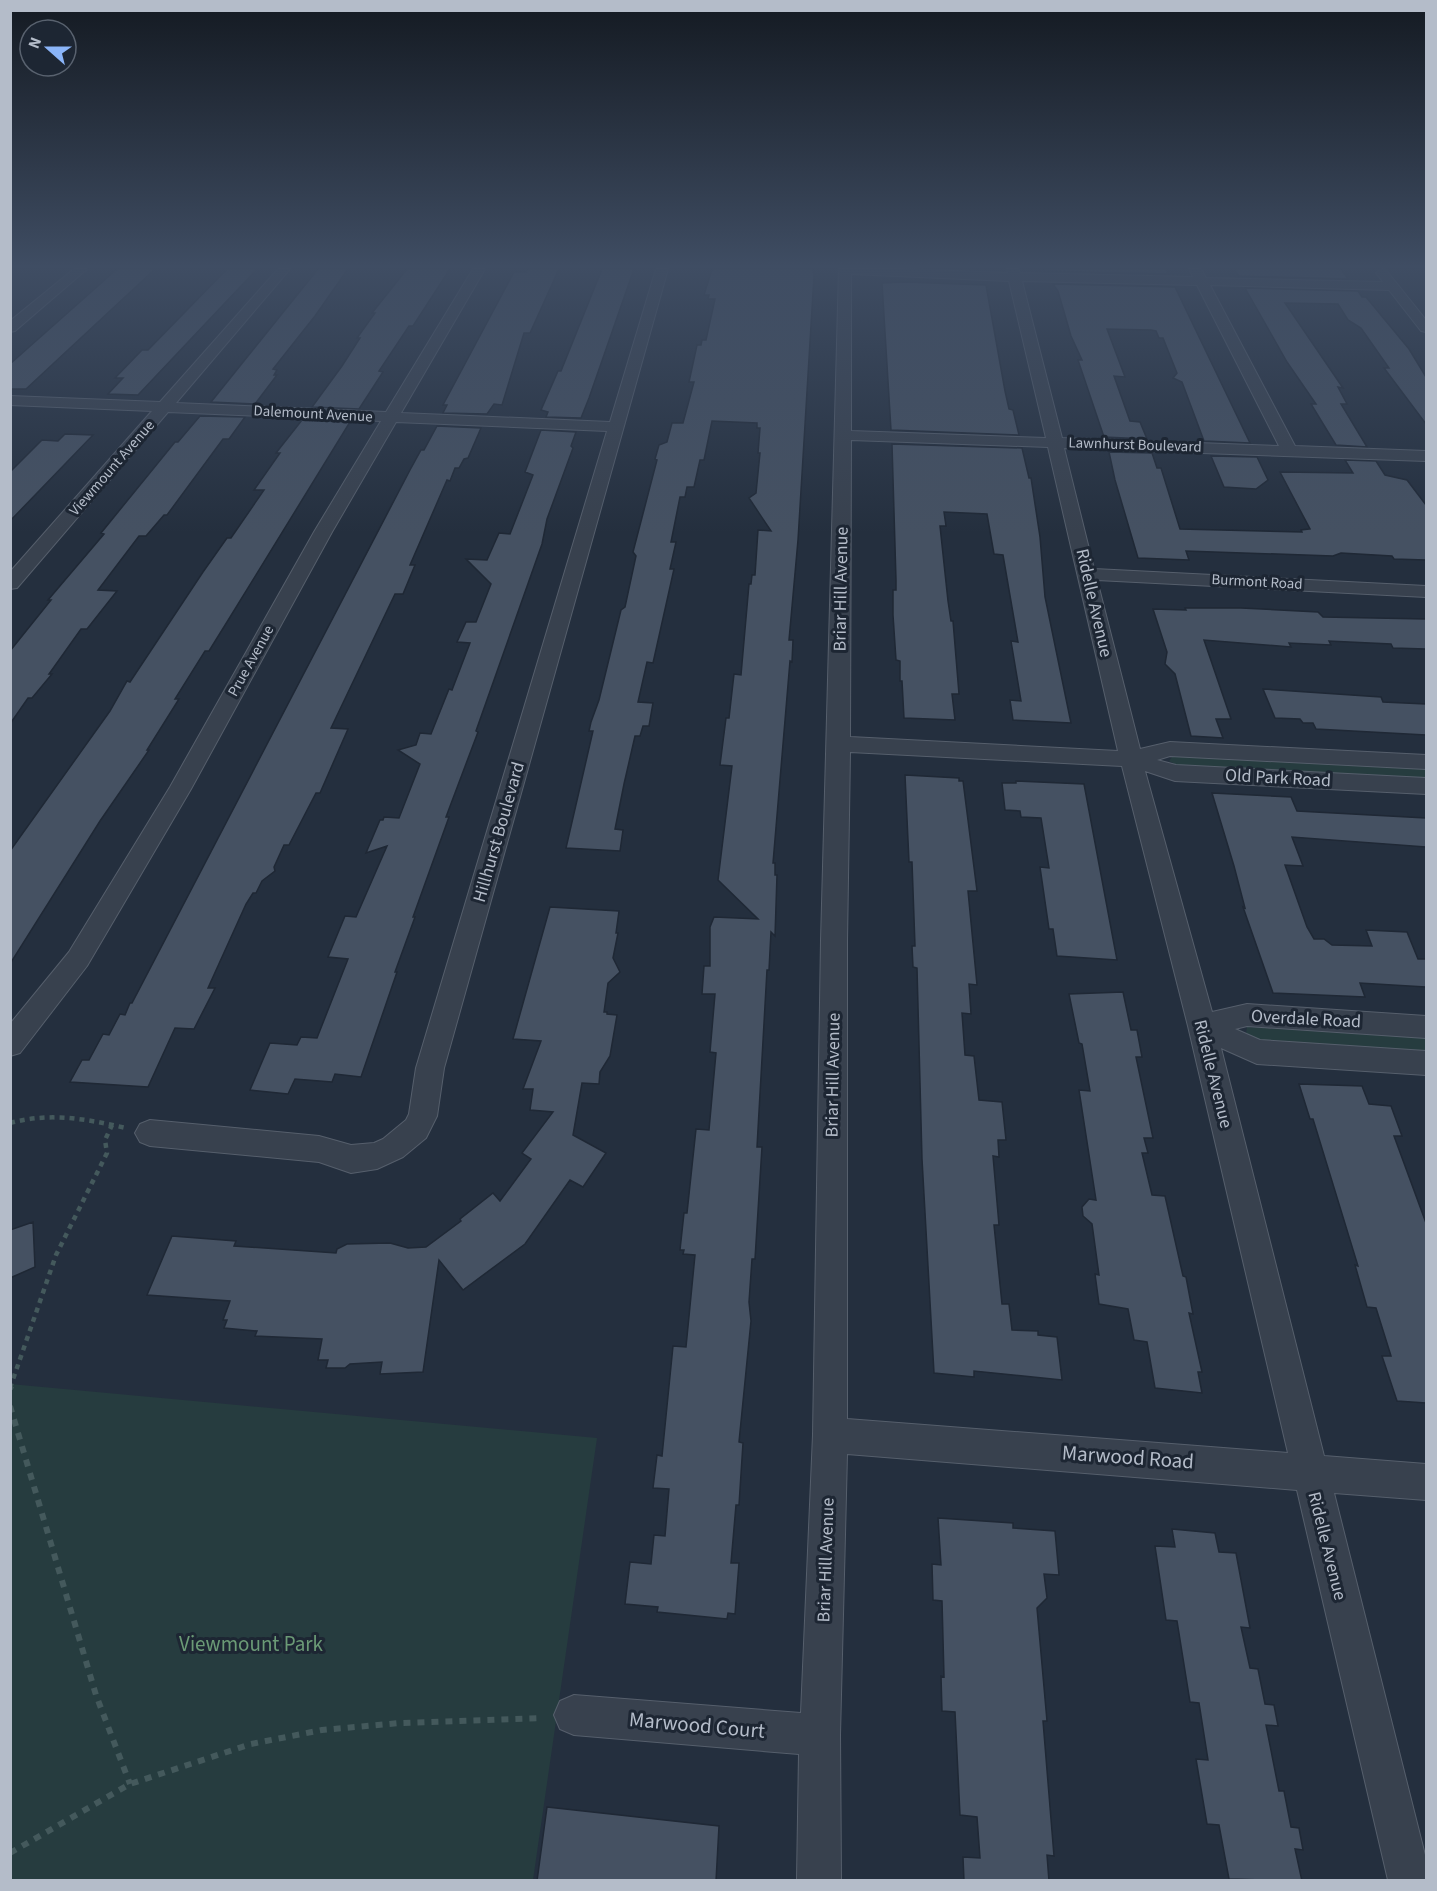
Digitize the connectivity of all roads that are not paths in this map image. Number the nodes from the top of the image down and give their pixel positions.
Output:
1 (208, 357) edge
2 (427, 357) edge
3 (636, 357) edge
4 (844, 357) edge
5 (1035, 357) edge
6 (1241, 357) edge
7 (10, 400) edge
8 (166, 406) junction
9 (392, 418) junction
10 (616, 427) junction
11 (843, 435) junction
12 (1056, 442) junction
13 (1289, 450) junction
14 (1426, 456) edge
15 (1087, 574) junction
16 (10, 585) edge
17 (1426, 591) edge
18 (840, 744) junction
19 (1131, 759) junction
20 (1426, 762) edge
21 (1426, 786) edge
22 (1202, 1026) junction
23 (1426, 1027) edge
24 (10, 1045) edge
25 (1426, 1063) edge
26 (150, 1133) road end
27 (830, 1435) junction
28 (1308, 1471) junction
29 (1426, 1482) edge
30 (574, 1715) road end
31 (820, 1735) junction
32 (819, 1881) edge
33 (1410, 1881) edge

1 - 8 street, Viewmount Avenue
2 - 9 street, Prue Avenue
3 - 10 street, Hillhurst Boulevard
4 - 11 street, Briar Hill Avenue
5 - 12 street, Ridelle Avenue
6 - 13 street
7 - 8 street, Dalemount Avenue
8 - 9 street, Dalemount Avenue
8 - 16 street, Viewmount Avenue
9 - 10 street, Dalemount Avenue
9 - 24 street, Prue Avenue
10 - 26 street, Hillhurst Boulevard
11 - 12 street, Lawnhurst Boulevard
11 - 18 street, Briar Hill Avenue
12 - 13 street, Lawnhurst Boulevard
12 - 15 street, Ridelle Avenue
13 - 14 street, Lawnhurst Boulevard
15 - 17 street, Burmont Road
15 - 19 street, Ridelle Avenue
18 - 19 street, Old Park Road
18 - 27 street, Briar Hill Avenue
19 - 20 street, Old Park Road
19 - 21 street, Old Park Road
19 - 22 street, Ridelle Avenue
22 - 23 street, Overdale Road
22 - 25 street, Overdale Road
22 - 28 street, Ridelle Avenue
27 - 28 street, Marwood Road
27 - 31 street, Briar Hill Avenue
28 - 29 street, Marwood Road
28 - 33 street, Ridelle Avenue
30 - 31 street, Marwood Court
31 - 32 street, Briar Hill Avenue

